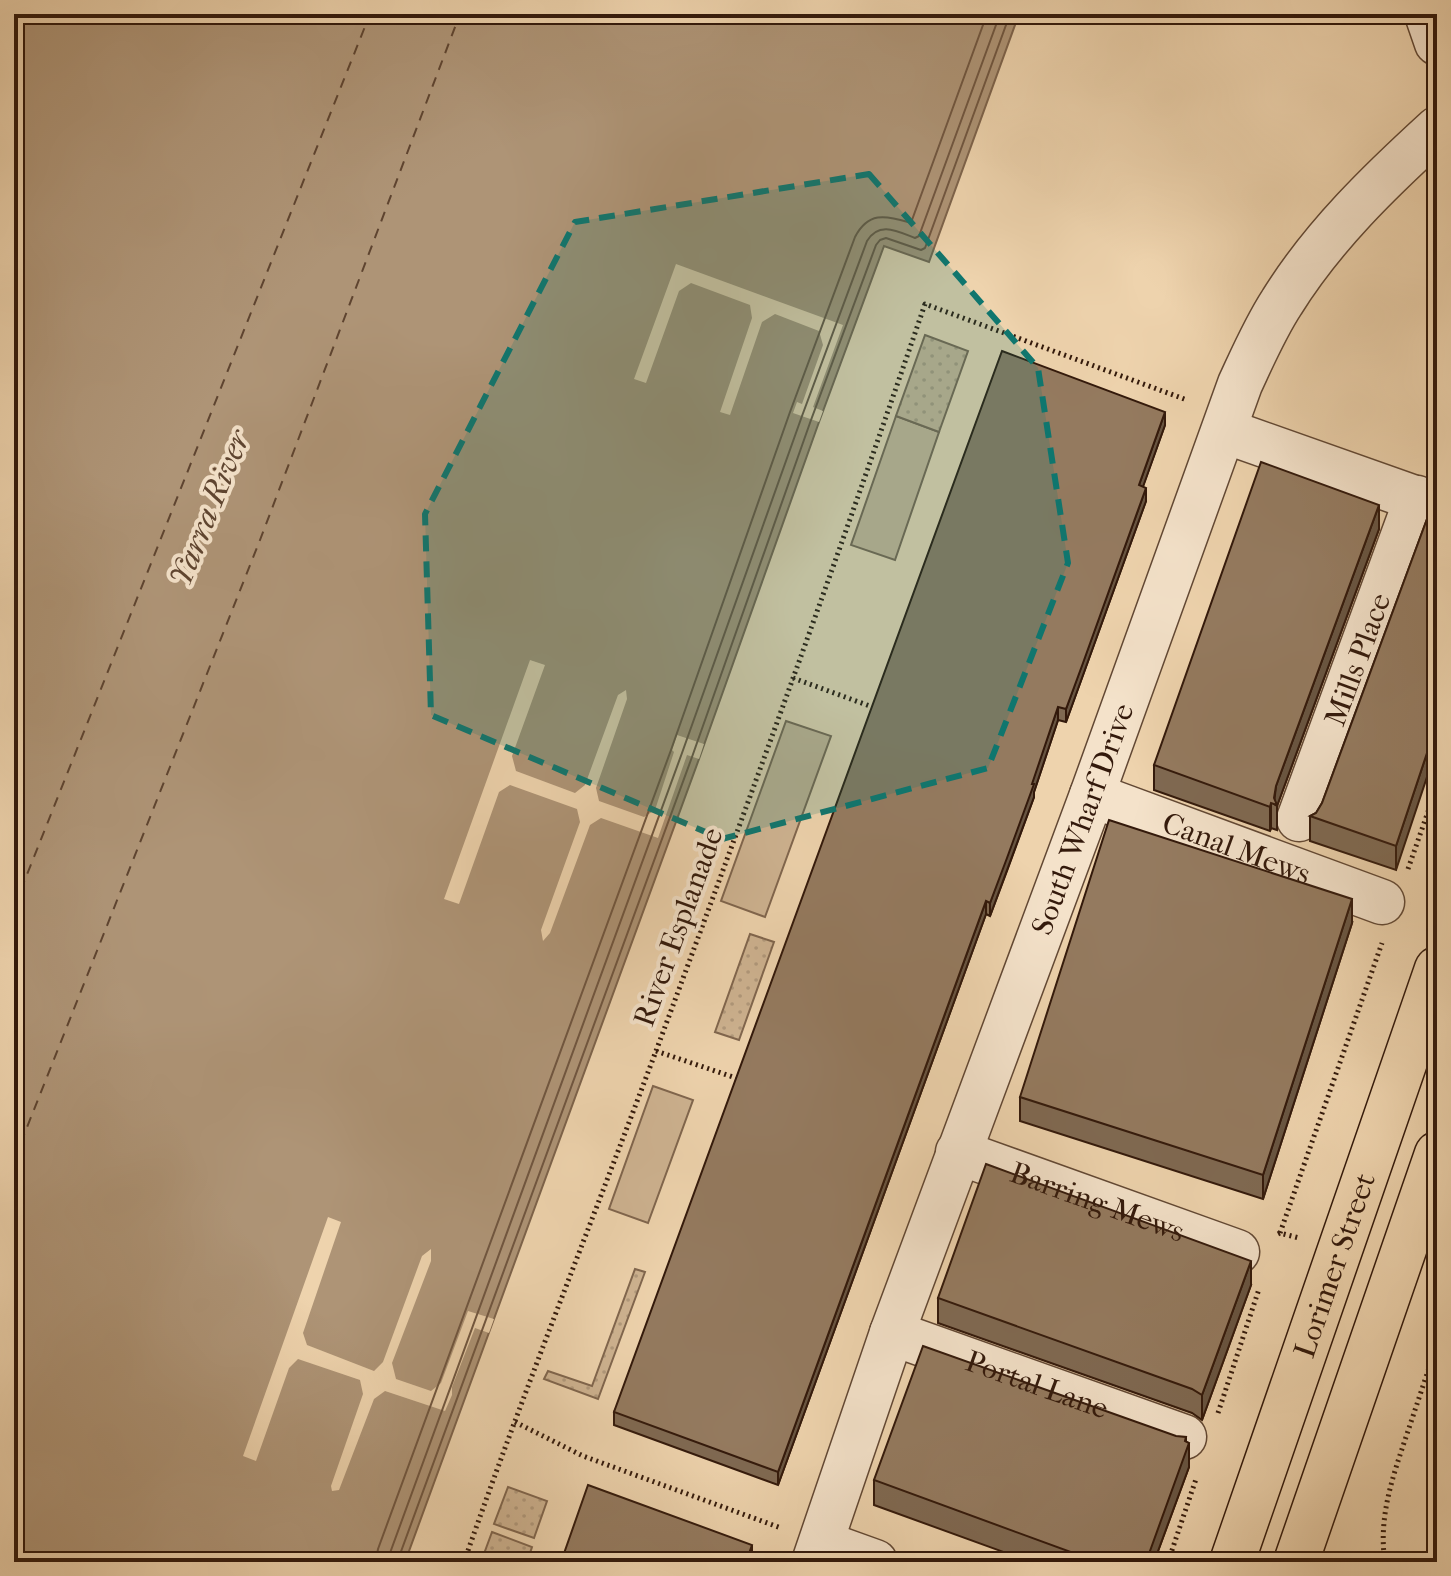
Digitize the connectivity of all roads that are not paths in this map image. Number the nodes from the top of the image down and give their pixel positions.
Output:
1 (1427, 14) edge
2 (1437, 43) edge
3 (1437, 129) edge
4 (1225, 431) junction
5 (1427, 502) edge
6 (1092, 795) junction
7 (1299, 819) dead end
8 (1390, 905) road end
9 (1437, 969) edge
10 (958, 1152) junction
11 (1437, 1154) edge
12 (1248, 1270) edge
13 (892, 1333) junction
14 (1199, 1443) road end
15 (818, 1552) edge
16 (1306, 1553) edge
17 (875, 1562) edge
18 (1232, 1562) edge

1 - 2 street
3 - 4 street, South Wharf Drive
4 - 5 street, Mills Place
4 - 6 street, South Wharf Drive
5 - 7 street, Mills Place
6 - 8 street, Canal Mews
6 - 10 street, South Wharf Drive
9 - 18 main road, Lorimer Street
10 - 12 street, Barring Mews
10 - 13 street, South Wharf Drive
11 - 16 main road, Lorimer Street
13 - 14 street, Portal Lane
13 - 15 street, South Wharf Drive
15 - 17 street

